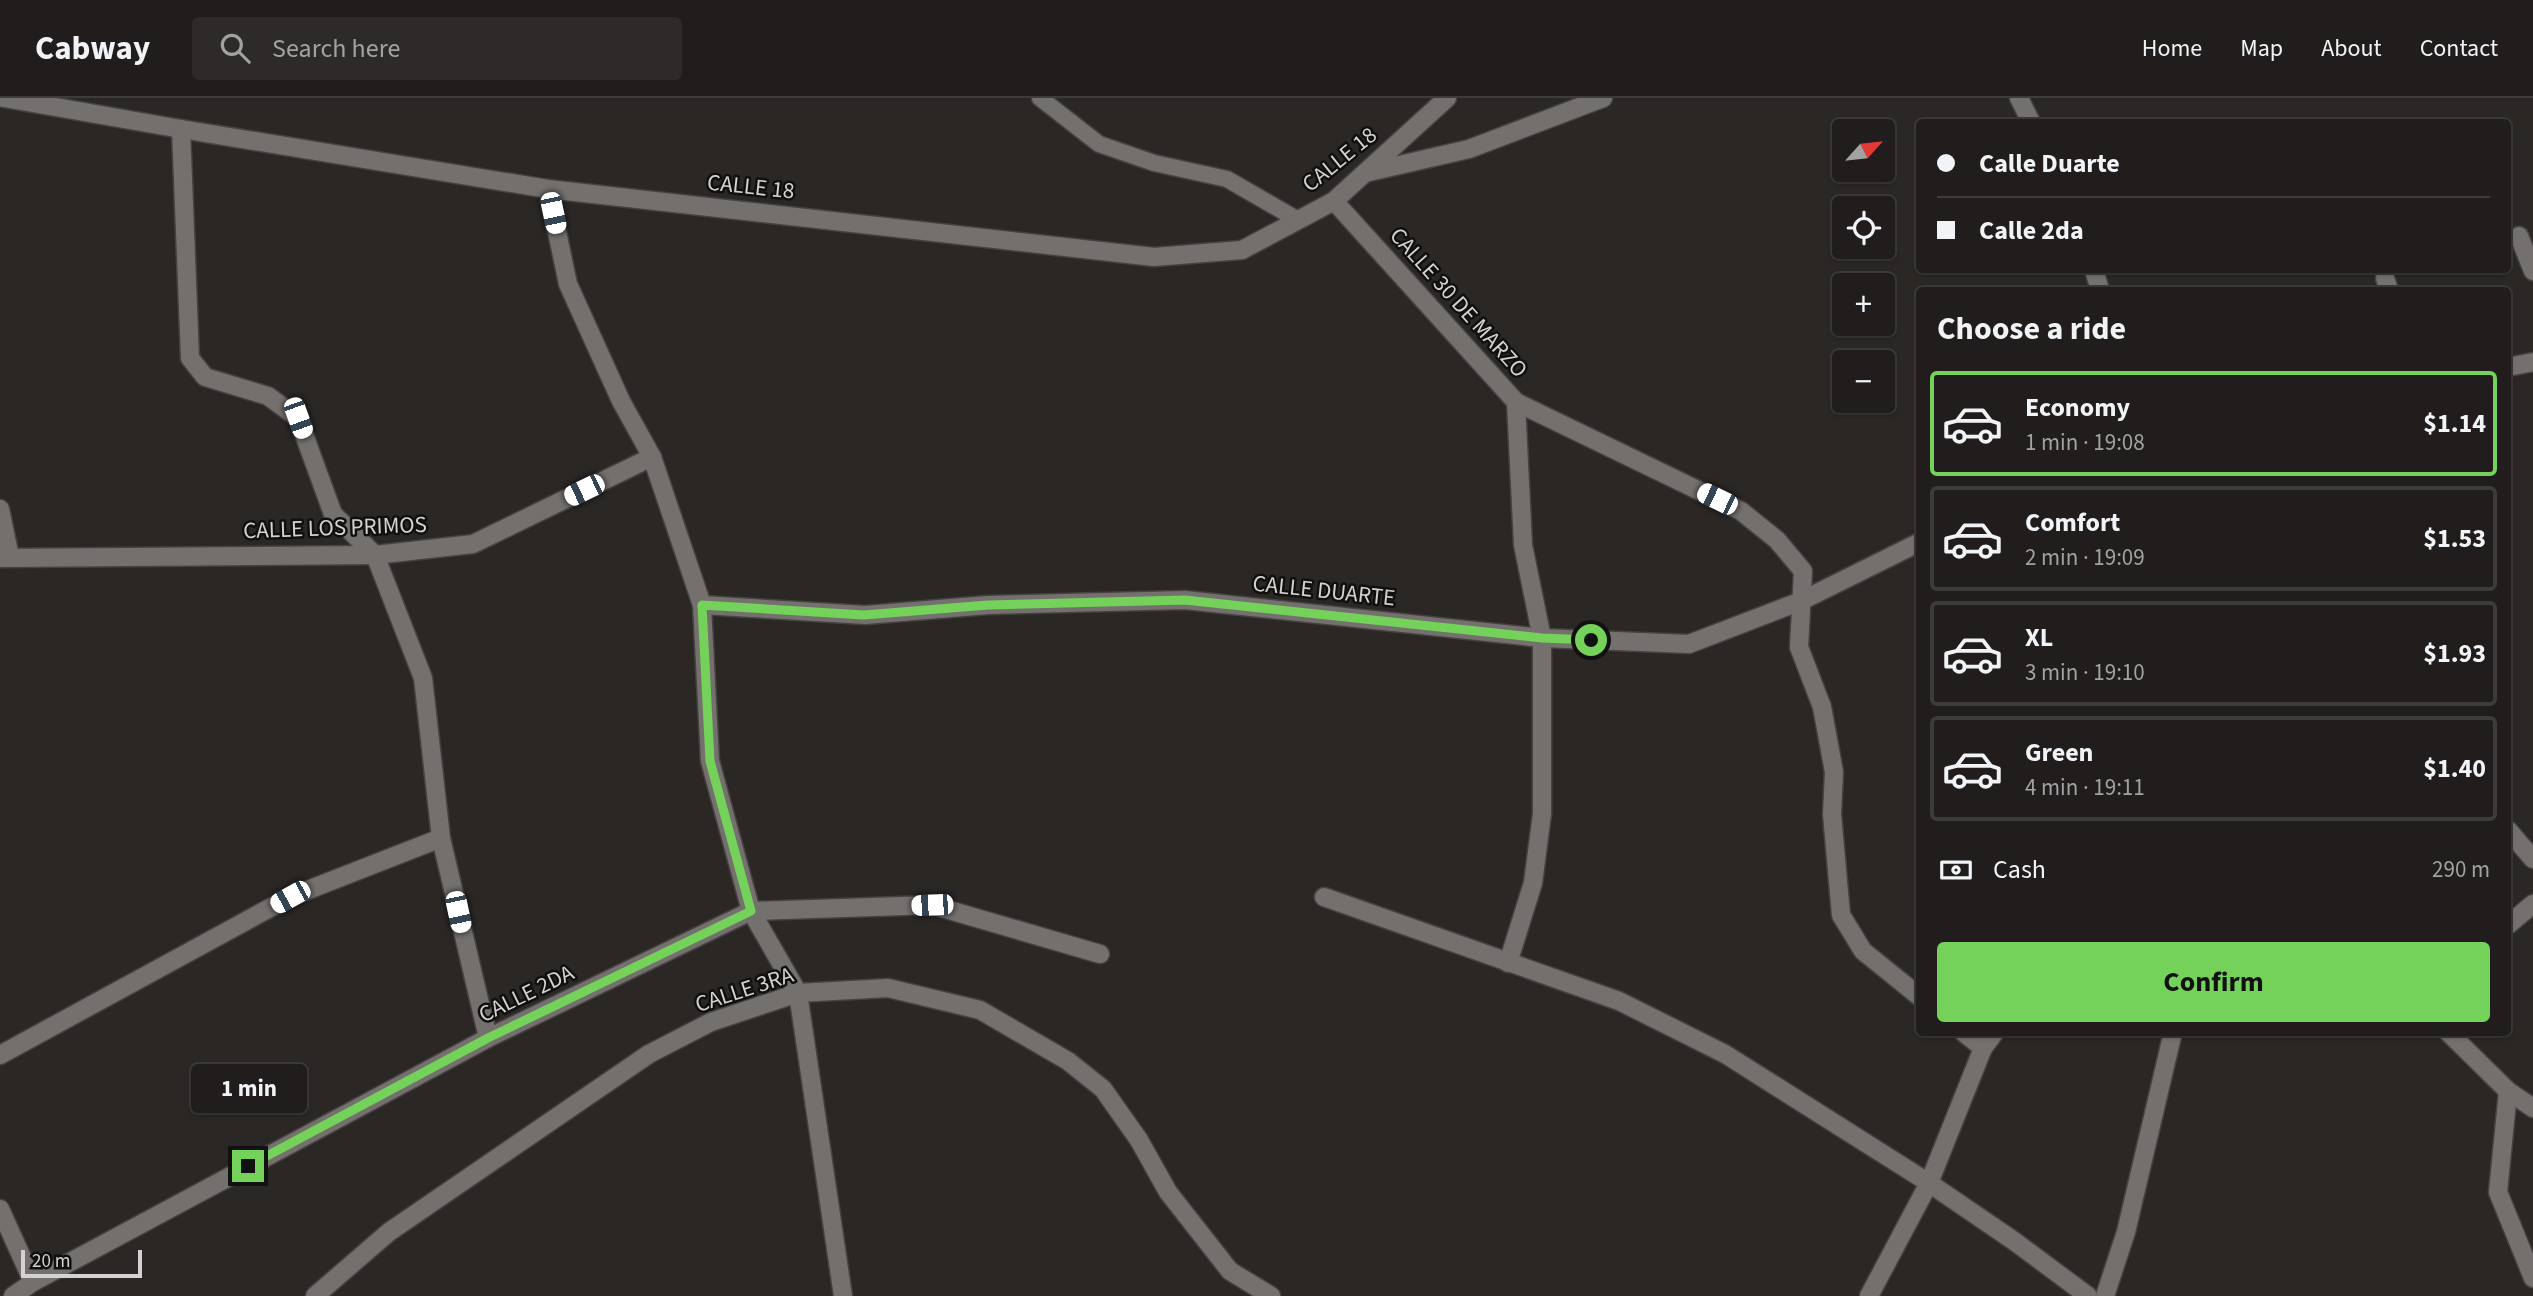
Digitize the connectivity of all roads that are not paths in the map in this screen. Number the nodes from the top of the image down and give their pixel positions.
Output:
1 (4, 98) edge
2 (1040, 98) edge
3 (1447, 98) edge
4 (1603, 98) edge
5 (2019, 98) edge
6 (2030, 119) edge
7 (181, 130) junction
8 (1365, 173) junction
9 (548, 189) junction
10 (1334, 201) junction
11 (1298, 220) junction
12 (2519, 236) dead end
13 (2533, 271) edge
14 (2533, 362) edge
15 (2511, 366) edge
16 (1516, 402) junction
17 (652, 457) junction
18 (0, 509) edge
19 (1916, 544) edge
20 (375, 555) junction
21 (5, 557) edge
22 (1801, 601) junction
23 (702, 605) junction
24 (1542, 638) junction
25 (2511, 833) edge
26 (441, 838) junction
27 (2533, 859) edge
28 (1324, 897) dead end
29 (2533, 904) edge
30 (751, 911) junction
31 (2511, 922) edge
32 (1100, 954) dead end
33 (1508, 963) junction
34 (797, 993) junction
35 (1916, 994) edge
36 (1968, 1036) edge
37 (1992, 1036) edge
38 (2171, 1036) edge
39 (2452, 1036) edge
40 (488, 1038) junction
41 (1983, 1048) junction
42 (0, 1055) edge
43 (2508, 1091) junction
44 (2533, 1108) edge
45 (1929, 1183) junction
46 (0, 1209) edge
47 (2533, 1278) edge
48 (33, 1282) junction
49 (13, 1296) edge
50 (315, 1296) edge
51 (843, 1296) edge
52 (1271, 1296) edge
53 (1869, 1296) edge
54 (2088, 1296) edge
55 (2105, 1296) edge

1 - 7 street, CALLE 18
2 - 11 lane
3 - 8 street, CALLE 18
4 - 8 street
5 - 6 street
7 - 9 street, CALLE 18
7 - 20 street
8 - 10 street, CALLE 18
9 - 11 street, CALLE 18
9 - 17 street
10 - 11 street, CALLE 18
10 - 16 street, CALLE 30 DE MARZO
12 - 13 street
14 - 15 street
16 - 22 street, CALLE 30 DE MARZO
16 - 24 street
17 - 20 street, CALLE LOS PRIMOS
17 - 23 street
18 - 21 street
19 - 22 street, CALLE DUARTE
20 - 21 street, CALLE LOS PRIMOS
20 - 26 street
22 - 24 street, CALLE DUARTE
22 - 35 street, CALLE 30 DE MARZO
23 - 24 street, CALLE DUARTE
23 - 30 street
24 - 33 street
25 - 27 street
26 - 40 street
26 - 42 street
28 - 33 street
29 - 31 street
30 - 32 street, CALLE 2DA
30 - 34 street
30 - 40 street, CALLE 2DA
33 - 45 street
34 - 50 street, CALLE 3RA
34 - 51 street
34 - 52 street, CALLE 3RA
36 - 41 street
37 - 41 street
38 - 55 street
39 - 43 street
40 - 48 street, CALLE 2DA
41 - 45 street
43 - 44 street
43 - 47 street
45 - 53 street
45 - 54 street
46 - 48 street
48 - 49 street, CALLE 2DA

